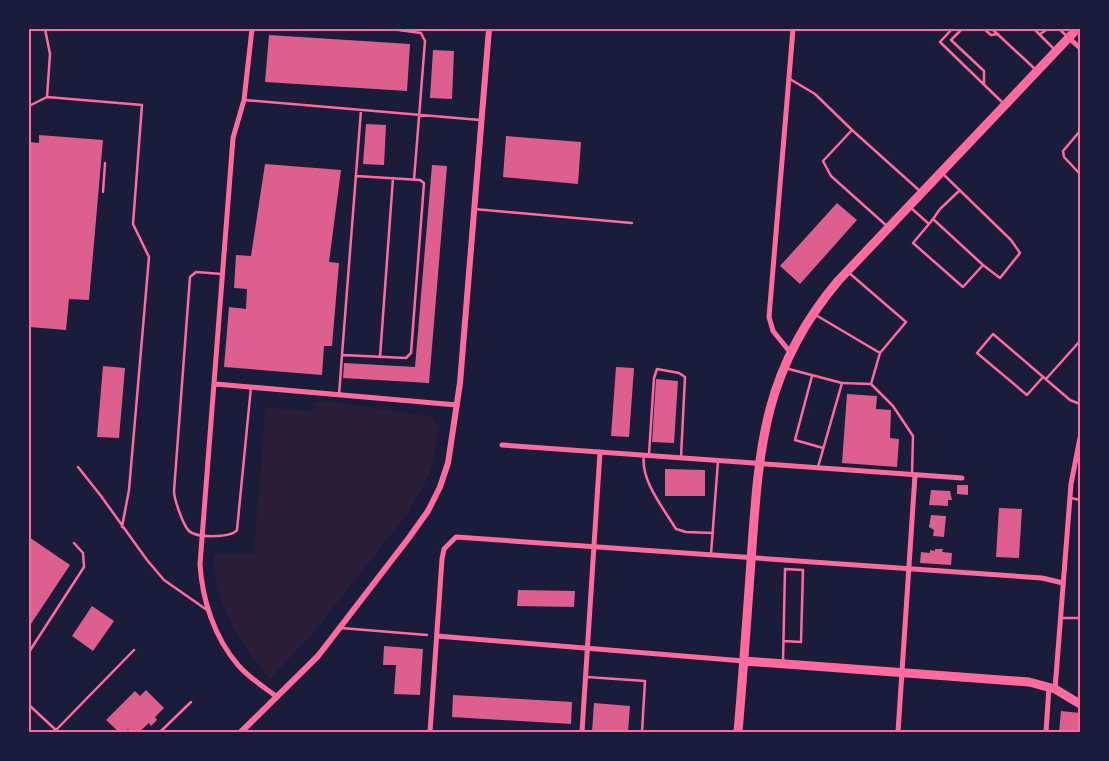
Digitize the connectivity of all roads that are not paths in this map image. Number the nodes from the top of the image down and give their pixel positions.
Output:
1 (45, 29) edge
2 (252, 29) edge
3 (391, 29) edge
4 (489, 29) edge
5 (793, 29) edge
6 (952, 29) edge
7 (962, 29) edge
8 (984, 29) edge
9 (992, 29) edge
10 (1034, 29) edge
11 (1048, 29) edge
12 (1059, 29) edge
13 (1077, 29) edge
14 (998, 34) junction
15 (1040, 34) junction
16 (1069, 38) junction
17 (1080, 48) edge
18 (1056, 51) junction
19 (1038, 71) junction
20 (788, 78) junction
21 (984, 84) junction
22 (47, 97) junction
23 (244, 100) junction
24 (1006, 105) junction
25 (29, 106) edge
26 (361, 110) junction
27 (419, 114) junction
28 (482, 120) junction
29 (852, 130) junction
30 (1080, 131) edge
31 (105, 163) dead end
32 (942, 172) junction
33 (1080, 174) edge
34 (356, 176) junction
35 (393, 178) junction
36 (414, 180) junction
37 (958, 191) junction
38 (103, 192) dead end
39 (922, 193) junction
40 (909, 206) junction
41 (474, 209) junction
42 (933, 219) junction
43 (632, 224) dead end
44 (928, 224) junction
45 (889, 228) junction
46 (983, 265) junction
47 (847, 271) junction
48 (223, 274) junction
49 (813, 314) junction
50 (1080, 341) edge
51 (790, 352) junction
52 (880, 353) junction
53 (342, 354) junction
54 (380, 357) junction
55 (784, 368) junction
56 (812, 376) junction
57 (1045, 378) junction
58 (842, 382) junction
59 (215, 384) junction
60 (871, 384) junction
61 (250, 387) junction
62 (339, 395) junction
63 (1080, 404) edge
64 (457, 405) junction
65 (1080, 438) edge
66 (502, 446) dead end
67 (823, 448) junction
68 (600, 452) junction
69 (646, 456) junction
70 (681, 458) junction
71 (718, 461) junction
72 (758, 464) junction
73 (78, 467) dead end
74 (818, 468) junction
75 (913, 475) junction
76 (962, 478) dead end
77 (1070, 498) junction
78 (1080, 500) edge
79 (122, 527) junction
80 (713, 533) junction
81 (202, 535) junction
82 (74, 543) dead end
83 (594, 546) junction
84 (711, 554) junction
85 (751, 556) junction
86 (785, 559) junction
87 (785, 569) junction
88 (909, 569) junction
89 (1063, 583) junction
90 (207, 610) junction
91 (1060, 618) junction
92 (1080, 618) edge
93 (340, 628) junction
94 (427, 635) dead end
95 (437, 636) junction
96 (784, 641) junction
97 (587, 648) junction
98 (134, 650) dead end
99 (29, 652) edge
100 (744, 661) junction
101 (783, 664) junction
102 (902, 673) junction
103 (585, 677) junction
104 (1052, 688) junction
105 (278, 697) junction
106 (191, 702) dead end
107 (1080, 704) edge
108 (29, 705) edge
109 (57, 731) edge
110 (160, 732) edge
111 (241, 732) edge
112 (430, 732) edge
113 (582, 732) edge
114 (642, 732) edge
115 (738, 732) edge
116 (898, 732) edge
117 (1046, 732) edge

1 - 22 lane
2 - 23 street
3 - 27 lane
4 - 28 street
5 - 20 street
6 - 21 lane
7 - 21 lane
8 - 14 lane
9 - 14 lane
10 - 15 lane
11 - 15 lane
12 - 16 lane
13 - 16 main road
14 - 19 lane
15 - 18 lane
16 - 17 street
16 - 18 main road
18 - 19 main road
19 - 24 main road
20 - 29 lane
20 - 51 street
21 - 24 lane
22 - 25 lane
22 - 79 lane
23 - 26 lane
23 - 48 street
24 - 32 main road
26 - 27 lane
26 - 34 lane
27 - 28 lane
27 - 36 lane
28 - 41 street
29 - 39 lane
29 - 45 lane
30 - 33 lane
31 - 38 lane
32 - 37 lane
32 - 39 main road
34 - 35 lane
34 - 53 lane
35 - 36 lane
35 - 54 lane
36 - 54 lane
37 - 42 lane
37 - 46 lane
39 - 40 main road
40 - 44 lane
40 - 45 main road
41 - 43 lane
41 - 64 street
42 - 44 lane
42 - 46 lane
44 - 46 lane
45 - 47 main road
47 - 49 main road
47 - 52 lane
48 - 59 street
48 - 81 lane
49 - 51 main road
49 - 52 lane
50 - 57 lane
51 - 55 main road
52 - 60 lane
53 - 54 lane
53 - 62 lane
55 - 56 lane
55 - 72 main road
56 - 58 lane
56 - 67 lane
57 - 57 lane
57 - 63 lane
58 - 60 lane
58 - 67 lane
59 - 61 street
59 - 81 street
60 - 75 lane
61 - 62 street
61 - 81 lane
62 - 64 street
64 - 93 street
65 - 77 street
66 - 68 street
67 - 74 lane
68 - 69 street
68 - 83 street
69 - 70 street
69 - 70 lane
69 - 80 lane
70 - 71 street
71 - 72 street
71 - 80 lane
72 - 74 street
72 - 85 main road
73 - 79 lane
74 - 75 street
75 - 76 street
75 - 88 street
77 - 78 lane
77 - 89 street
79 - 90 lane
80 - 84 lane
81 - 90 street
82 - 99 lane
83 - 84 street
83 - 95 street
83 - 97 street
84 - 85 street
85 - 86 street
85 - 100 main road
86 - 87 lane
86 - 88 street
87 - 96 lane
87 - 96 lane
88 - 89 street
88 - 102 street
89 - 91 street
90 - 105 street
91 - 92 lane
91 - 104 street
93 - 94 lane
93 - 105 street
95 - 97 street
95 - 112 street
96 - 101 lane
97 - 100 street
97 - 103 street
98 - 109 lane
100 - 101 main road
100 - 115 main road
101 - 102 main road
102 - 104 main road
102 - 116 street
103 - 113 street
103 - 114 lane
104 - 107 main road
104 - 117 street
105 - 111 street
106 - 110 lane
108 - 109 lane

